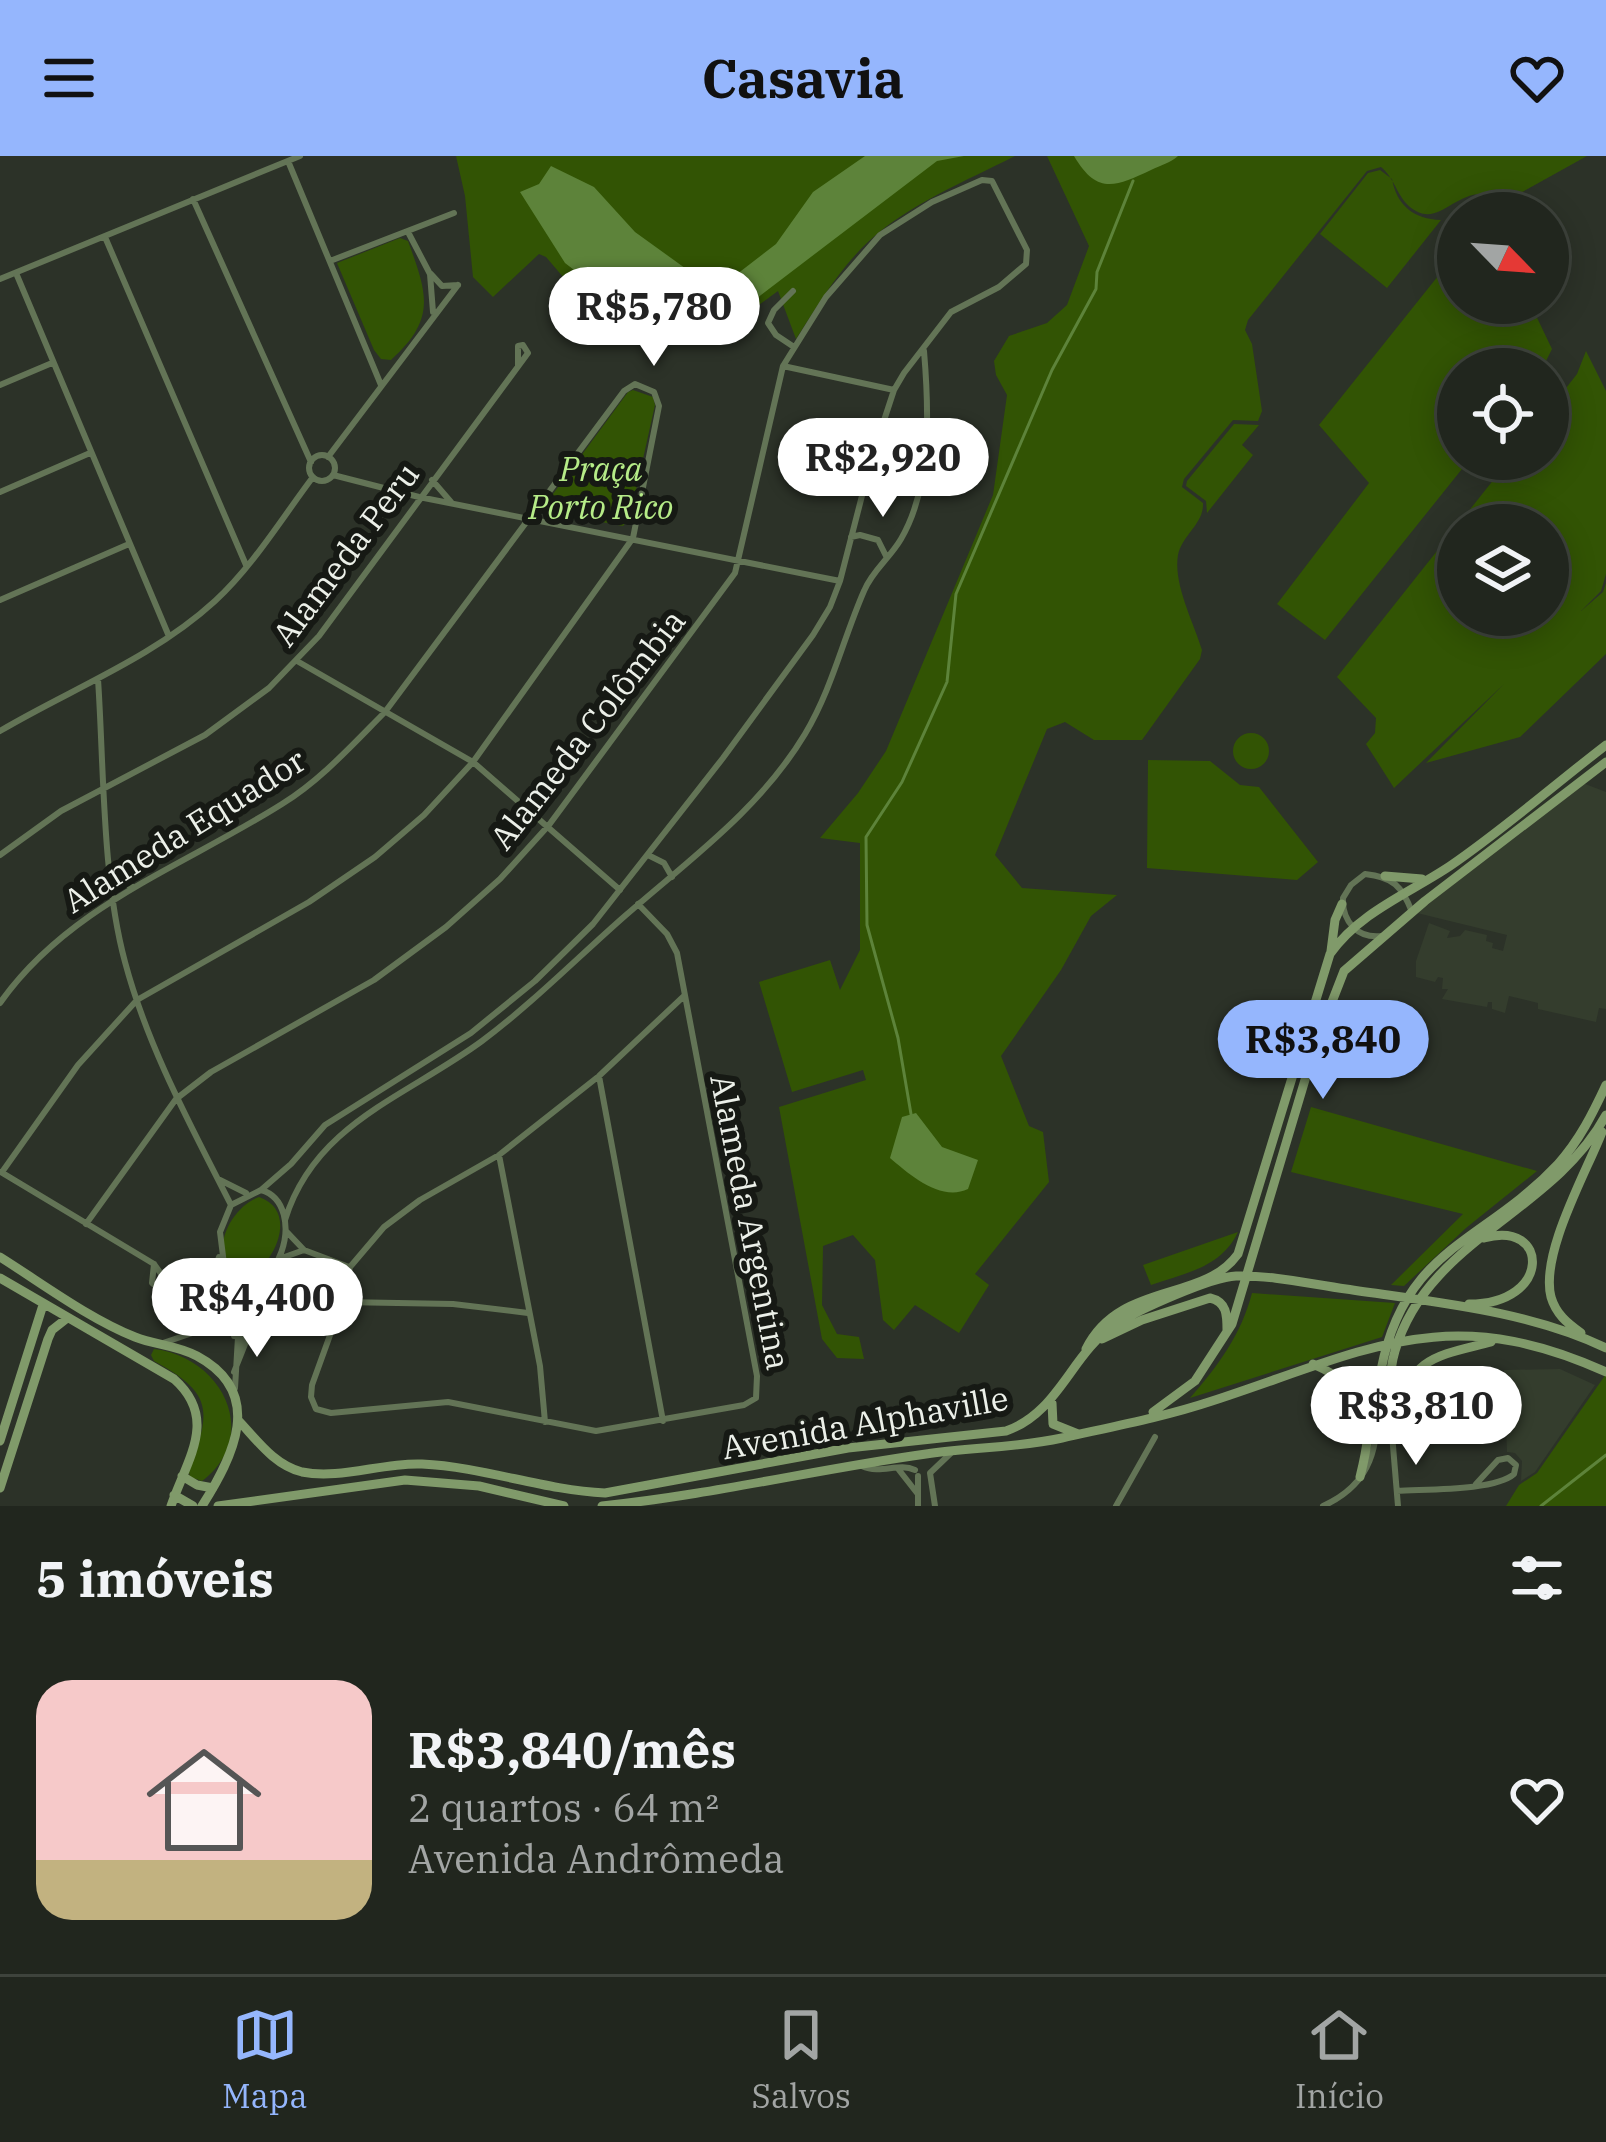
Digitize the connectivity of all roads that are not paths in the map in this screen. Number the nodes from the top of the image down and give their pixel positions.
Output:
1 (300, 156) edge
2 (288, 161) junction
3 (194, 200) junction
4 (454, 213) dead end
5 (408, 232) junction
6 (105, 237) junction
7 (330, 261) junction
8 (16, 273) junction
9 (430, 274) junction
10 (0, 279) edge
11 (793, 291) dead end
12 (434, 313) junction
13 (794, 347) junction
14 (924, 351) junction
15 (52, 362) junction
16 (518, 366) dead end
17 (783, 366) junction
18 (0, 385) edge
19 (381, 385) junction
20 (894, 390) junction
21 (90, 453) junction
22 (328, 457) junction
23 (311, 461) junction
24 (333, 475) junction
25 (314, 477) junction
26 (431, 480) junction
27 (0, 492) edge
28 (418, 497) junction
29 (454, 504) junction
30 (530, 517) junction
31 (851, 537) junction
32 (633, 538) junction
33 (128, 544) junction
34 (887, 558) junction
35 (741, 561) junction
36 (246, 566) junction
37 (840, 581) junction
38 (0, 600) edge
39 (169, 634) junction
40 (297, 662) junction
41 (98, 679) junction
42 (385, 712) junction
43 (0, 731) edge
44 (1606, 745) edge
45 (1606, 761) edge
46 (472, 762) junction
47 (106, 787) junction
48 (549, 825) junction
49 (0, 855) edge
50 (649, 855) junction
51 (1385, 876) junction
52 (112, 878) junction
53 (672, 878) junction
54 (1428, 879) junction
55 (133, 887) junction
56 (620, 890) junction
57 (1403, 892) junction
58 (115, 898) junction
59 (638, 904) junction
60 (1342, 904) junction
61 (1413, 913) junction
62 (593, 924) junction
63 (1354, 928) junction
64 (605, 934) junction
65 (1382, 936) junction
66 (1330, 954) junction
67 (684, 996) junction
68 (136, 1000) junction
69 (0, 1004) edge
70 (599, 1076) junction
71 (1293, 1076) junction
72 (1305, 1083) junction
73 (1606, 1084) edge
74 (1288, 1096) junction
75 (176, 1099) junction
76 (1300, 1102) junction
77 (1606, 1117) edge
78 (499, 1155) junction
79 (1593, 1155) junction
80 (1569, 1168) junction
81 (1, 1172) edge
82 (217, 1178) junction
83 (1262, 1183) junction
84 (261, 1190) junction
85 (248, 1194) junction
86 (1272, 1195) junction
87 (231, 1205) junction
88 (285, 1220) junction
89 (86, 1224) junction
90 (286, 1231) junction
91 (1479, 1239) junction
92 (304, 1250) junction
93 (0, 1257) edge
94 (278, 1259) junction
95 (223, 1263) junction
96 (154, 1264) dead end
97 (350, 1268) junction
98 (0, 1278) edge
99 (263, 1278) junction
100 (249, 1284) junction
101 (342, 1302) junction
102 (1448, 1304) junction
103 (43, 1305) junction
104 (235, 1305) junction
105 (528, 1313) junction
106 (66, 1318) junction
107 (229, 1319) junction
108 (197, 1331) junction
109 (1227, 1336) junction
110 (146, 1340) junction
111 (1502, 1340) junction
112 (1590, 1340) junction
113 (32, 1341) junction
114 (1096, 1342) junction
115 (163, 1343) junction
116 (45, 1346) junction
117 (1606, 1348) edge
118 (236, 1356) junction
119 (143, 1362) junction
120 (1313, 1364) junction
121 (1381, 1370) junction
122 (1075, 1371) junction
123 (234, 1372) junction
124 (1606, 1372) edge
125 (1390, 1379) junction
126 (1404, 1388) junction
127 (235, 1398) junction
128 (1054, 1398) junction
129 (1143, 1418) junction
130 (238, 1420) junction
131 (663, 1420) junction
132 (545, 1423) junction
133 (1078, 1434) junction
134 (1392, 1434) junction
135 (1155, 1437) dead end
136 (0, 1441) edge
137 (862, 1446) junction
138 (13, 1447) junction
139 (953, 1451) junction
140 (862, 1466) junction
141 (896, 1468) junction
142 (182, 1476) junction
143 (1360, 1477) junction
144 (1476, 1484) junction
145 (0, 1488) edge
146 (213, 1488) junction
147 (1397, 1491) junction
148 (932, 1496) junction
149 (917, 1499) edge
150 (172, 1500) edge
151 (240, 1504) edge
152 (1114, 1505) edge
153 (197, 1506) edge
154 (218, 1506) edge
155 (564, 1506) edge
156 (602, 1506) edge
157 (935, 1506) edge
158 (1323, 1506) edge
159 (1398, 1506) edge

1 - 2 street
2 - 3 street
2 - 7 street
3 - 6 street
3 - 23 street
4 - 5 street
5 - 7 street
5 - 9 street
6 - 8 street
6 - 36 street
7 - 19 street
8 - 10 street
8 - 15 street
9 - 12 street
9 - 12 street
11 - 13 street
12 - 19 street
13 - 14 street, Alameda Colômbia
13 - 17 street, Alameda Colômbia
14 - 20 street
14 - 34 street
15 - 18 street
15 - 21 street
16 - 26 street, Alameda Peru
17 - 20 street
17 - 35 street, Alameda Colômbia
19 - 22 street
20 - 31 street
21 - 27 street
21 - 33 street
22 - 23 street
22 - 24 street
23 - 25 street
24 - 25 street
24 - 28 street
25 - 36 street
26 - 28 street, Alameda Peru
26 - 29 street
28 - 29 street
28 - 40 street, Alameda Peru
29 - 30 street
30 - 32 street
30 - 32 street, Alameda Equador
30 - 42 street, Alameda Equador
31 - 34 street
31 - 37 street
32 - 35 street
32 - 46 street
33 - 38 street
33 - 39 street
34 - 53 street
35 - 37 street
35 - 48 street, Alameda Colômbia
36 - 39 street
37 - 50 street
39 - 41 street
40 - 42 street
40 - 47 street, Alameda Peru
41 - 43 street
41 - 47 street
42 - 46 street
42 - 55 street, Alameda Equador
44 - 54 main road
45 - 61 main road
46 - 48 street
46 - 68 street
47 - 49 street, Alameda Peru
47 - 52 street
48 - 56 street
48 - 75 street, Alameda Colômbia
50 - 53 street
50 - 56 street
51 - 54 main road
51 - 57 street
51 - 60 street
52 - 55 street
52 - 58 street
53 - 59 street
54 - 57 main road
55 - 58 street, Alameda Equador
56 - 62 street
57 - 61 street
57 - 63 main road
58 - 68 street
58 - 69 street, Alameda Equador
59 - 64 street
59 - 67 street, Alameda Argentina
60 - 63 street
60 - 66 main road
61 - 65 main road
62 - 64 street
62 - 84 street
63 - 65 street
63 - 66 main road
64 - 88 street
65 - 72 main road
66 - 71 main road
67 - 70 street
67 - 131 street, Alameda Argentina
68 - 75 street
68 - 81 street
70 - 78 street
70 - 131 street
71 - 72 main road
71 - 74 main road
72 - 76 main road
73 - 121 main road
74 - 76 main road
74 - 83 main road
75 - 82 street
75 - 89 street, Alameda Colômbia
76 - 86 main road
77 - 79 main road
77 - 80 main road
78 - 97 street
78 - 105 street
79 - 80 main road
79 - 112 main road
80 - 91 main road
81 - 89 street
82 - 85 street
82 - 87 street
83 - 86 main road
83 - 122 main road
84 - 85 street
84 - 88 street
85 - 87 street
86 - 109 main road
87 - 95 street
88 - 90 street
89 - 96 street
90 - 92 street
90 - 94 street
91 - 102 main road
91 - 125 main road
92 - 94 street
92 - 97 street
93 - 110 main road
94 - 99 street
95 - 100 street
95 - 104 street
95 - 108 street
97 - 101 street, Alameda Argentina
98 - 103 main road
99 - 100 street
99 - 104 street
99 - 123 street
100 - 104 street
101 - 105 street
101 - 132 street, Alameda Argentina
102 - 112 main road, Avenida Alphaville
102 - 114 main road, Avenida Alphaville
103 - 106 main road
103 - 113 main road
105 - 132 street
106 - 116 main road
106 - 119 main road
107 - 108 street
107 - 118 street
107 - 118 street
108 - 115 street
109 - 114 main road
109 - 129 main road
110 - 115 main road
110 - 119 main road
111 - 120 main road, Avenida Alphaville
111 - 124 main road, Avenida Alphaville
111 - 126 main road
112 - 117 main road, Avenida Alphaville
113 - 116 main road
113 - 136 main road
114 - 122 main road, Avenida Alphaville
115 - 127 main road
116 - 138 main road
118 - 123 street
119 - 142 main road
120 - 129 main road, Avenida Alphaville
120 - 143 main road
121 - 125 main road
121 - 143 street
122 - 128 main road, Avenida Alphaville
123 - 127 street
125 - 126 main road
125 - 134 main road
126 - 134 main road
127 - 130 main road
128 - 133 main road
128 - 137 main road, Avenida Alphaville
129 - 133 main road, Avenida Alphaville
130 - 137 main road, Avenida Alphaville
130 - 146 main road
131 - 132 street, Alameda Argentina
133 - 139 main road, Avenida Alphaville
134 - 147 street
135 - 152 street
136 - 138 main road
137 - 140 main road
138 - 145 main road
139 - 140 main road, Avenida Alphaville
139 - 148 street
140 - 141 street
140 - 156 main road, Avenida Alphaville
141 - 149 street
141 - 149 street
142 - 146 main road
142 - 150 main road
143 - 158 street
144 - 144 street
144 - 147 street
146 - 153 main road
147 - 159 street
148 - 149 street
148 - 157 street
150 - 153 main road
151 - 154 main road
151 - 155 main road

